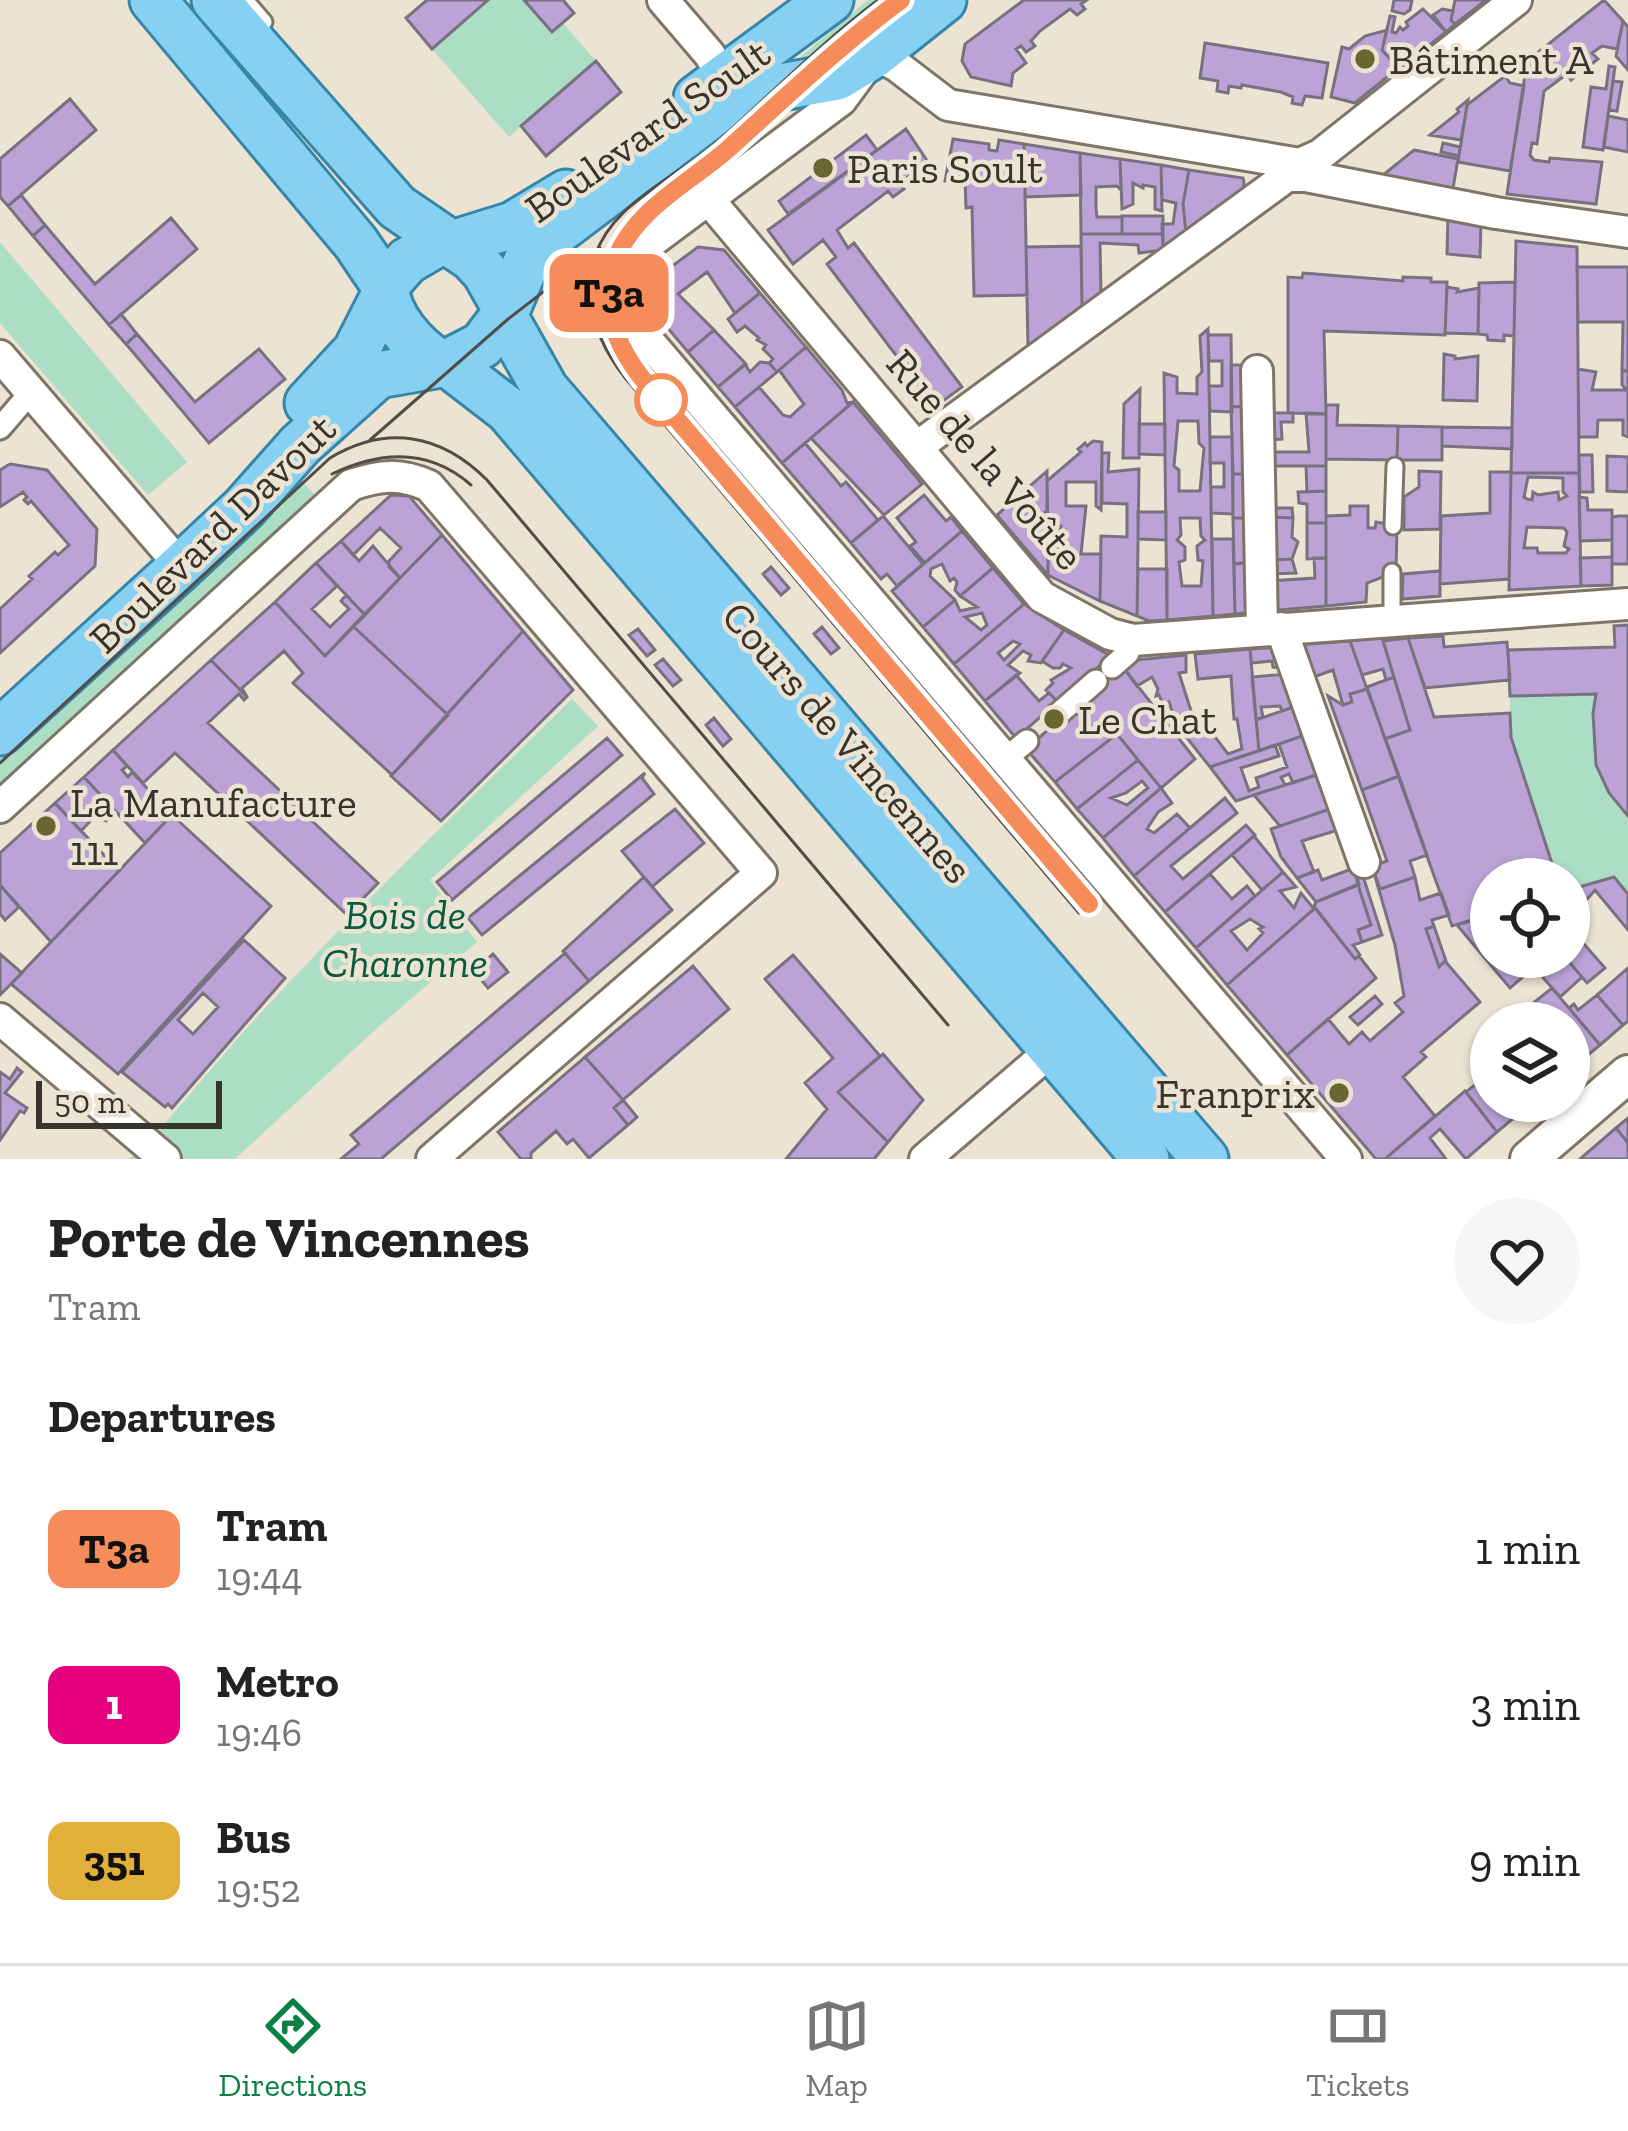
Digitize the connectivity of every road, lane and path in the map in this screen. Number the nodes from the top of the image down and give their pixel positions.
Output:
1 (215, 0) edge
2 (245, 0) edge
3 (663, 0) edge
4 (830, 0) edge
5 (944, 0) edge
6 (1516, 0) edge
7 (149, 9) edge
8 (274, 33) dead end
9 (875, 54) junction
10 (723, 78) junction
11 (374, 150) dead end
12 (1296, 170) junction
13 (710, 200) junction
14 (397, 207) junction
15 (1628, 232) edge
16 (449, 242) junction
17 (379, 279) junction
18 (505, 312) junction
19 (0, 356) edge
20 (443, 363) junction
21 (1257, 371) dead end
22 (31, 392) junction
23 (0, 428) edge
24 (916, 447) junction
25 (1394, 466) dead end
26 (1393, 526) dead end
27 (166, 549) junction
28 (1392, 572) dead end
29 (1628, 604) edge
30 (1392, 620) junction
31 (1271, 629) junction
32 (1133, 640) junction
33 (0, 702) edge
34 (1057, 715) dead end
35 (0, 733) edge
36 (0, 807) edge
37 (1364, 862) dead end
38 (0, 1019) edge
39 (1053, 1049) junction
40 (1628, 1074) edge
41 (165, 1159) edge
42 (432, 1159) edge
43 (925, 1159) edge
44 (1146, 1159) edge
45 (1205, 1159) edge
46 (1346, 1159) edge
47 (1529, 1159) edge

1 - 14 main road, Cours de Vincennes
2 - 8 lane
3 - 10 street
4 - 10 main road, Boulevard Soult
5 - 9 main road, Boulevard Soult
6 - 12 street
7 - 17 main road
9 - 12 street
9 - 13 street, Boulevard Soult
9 - 18 main road, Boulevard Soult
10 - 16 main road, Boulevard Soult
11 - 14 lane
12 - 15 street
12 - 24 street
13 - 24 street, Rue de la Voûte
13 - 46 street, Boulevard Soult
14 - 16 main road, Cours de Vincennes
16 - 17 main road, Boulevard Soult
16 - 18 main road, Cours de Vincennes
17 - 20 main road
17 - 27 main road, Boulevard Davout
18 - 20 main road, Boulevard Soult
18 - 45 main road, Cours de Vincennes
19 - 22 street
20 - 35 main road, Boulevard Davout
20 - 39 main road, Cours de Vincennes
21 - 31 street
22 - 23 street
22 - 27 street
24 - 32 street, Rue de la Voûte
25 - 26 lane
27 - 33 main road, Boulevard Davout
28 - 30 lane
29 - 30 street, Rue de la Voûte
30 - 31 street, Rue de la Voûte
31 - 32 street, Rue de la Voûte
31 - 37 street
32 - 34 street
36 - 42 street, Boulevard Davout
38 - 41 street
39 - 43 street
39 - 44 main road, Cours de Vincennes
40 - 47 street

